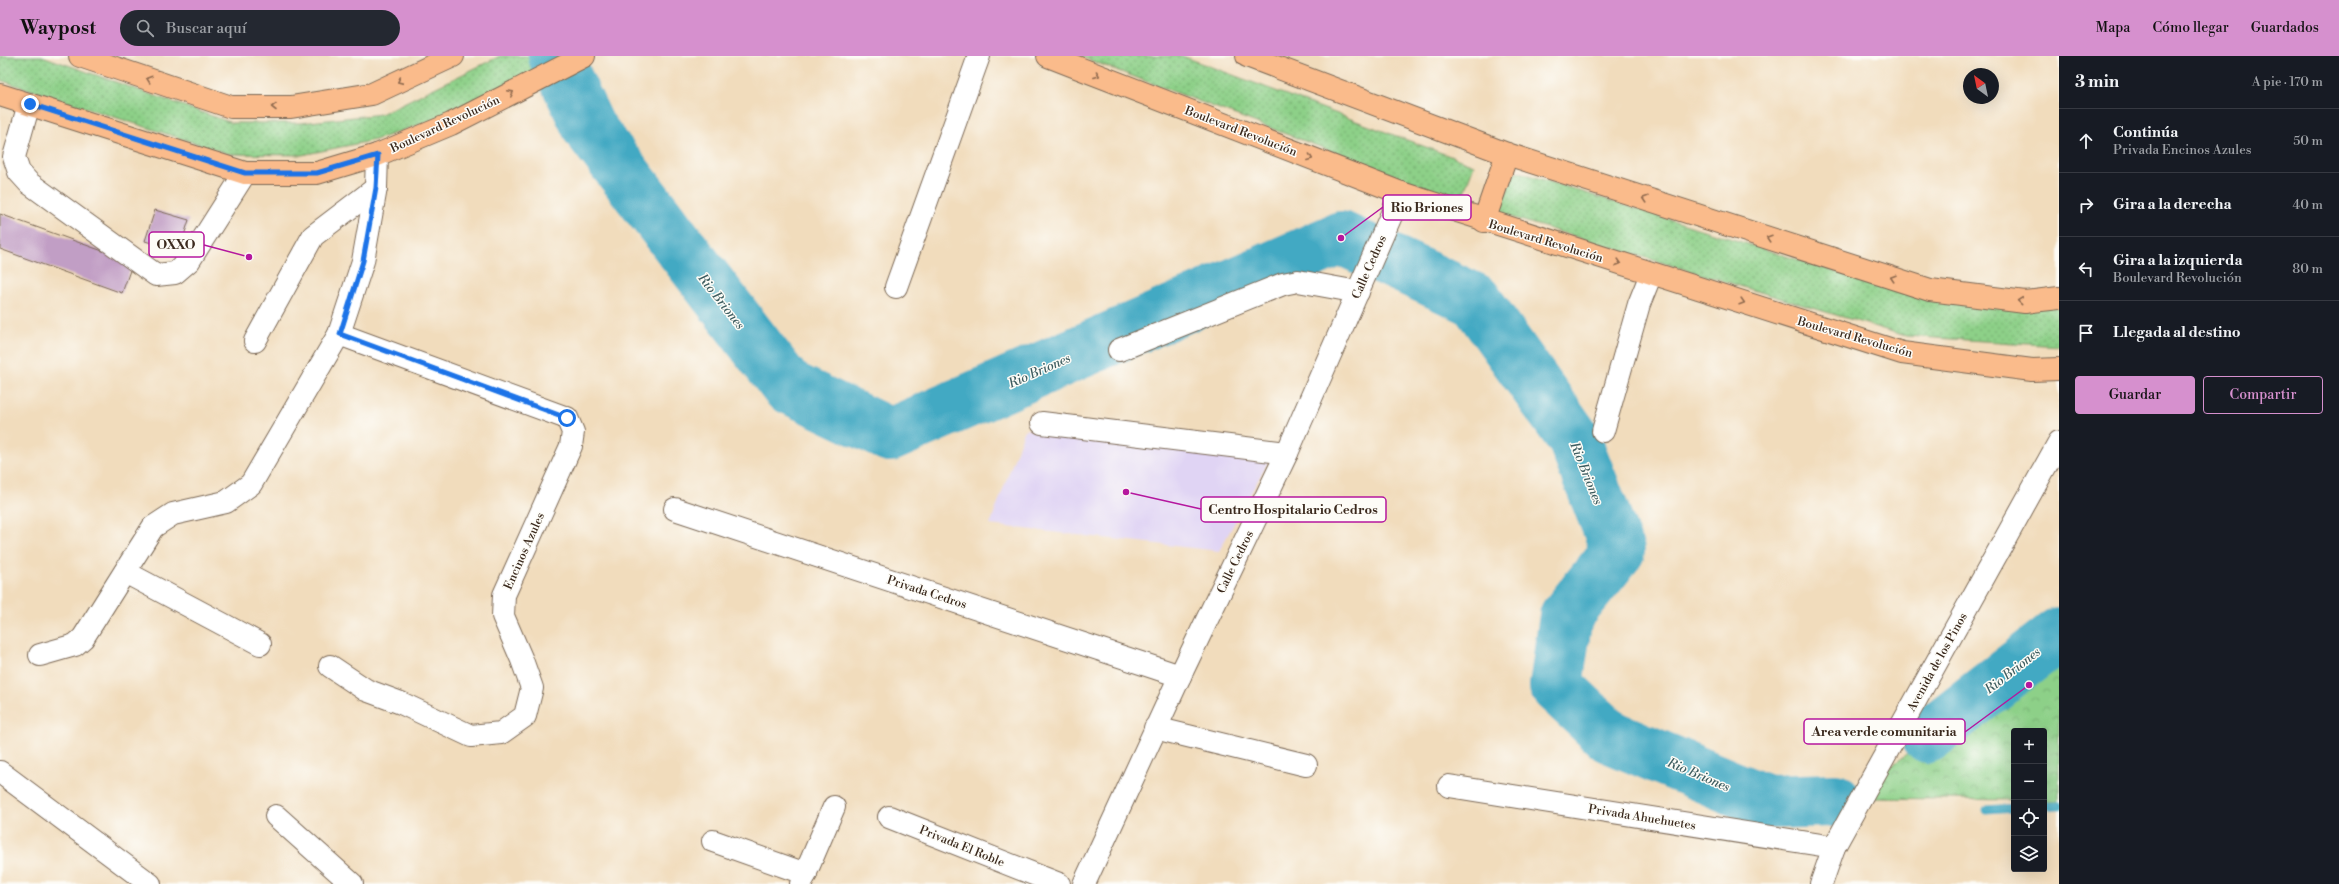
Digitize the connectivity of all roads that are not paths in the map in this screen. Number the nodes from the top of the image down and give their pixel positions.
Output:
1 (80, 56) edge
2 (584, 56) edge
3 (979, 56) edge
4 (1048, 56) edge
5 (1247, 56) edge
6 (444, 60) edge
7 (0, 95) edge
8 (30, 104) junction
9 (1507, 154) junction
10 (378, 155) junction
11 (245, 173) junction
12 (376, 188) junction
13 (1402, 193) junction
14 (1484, 221) junction
15 (1651, 274) junction
16 (1360, 285) junction
17 (896, 287) dead end
18 (2059, 298) edge
19 (340, 334) junction
20 (254, 341) dead end
21 (1119, 350) dead end
22 (2059, 368) edge
23 (1042, 423) dead end
24 (1603, 431) dead end
25 (2059, 442) edge
26 (1287, 453) junction
27 (674, 509) dead end
28 (125, 572) junction
29 (260, 644) dead end
30 (40, 655) dead end
31 (330, 666) dead end
32 (1180, 676) junction
33 (1155, 728) junction
34 (1306, 765) dead end
35 (0, 772) edge
36 (1449, 786) dead end
37 (834, 807) dead end
38 (276, 816) dead end
39 (889, 817) dead end
40 (713, 841) dead end
41 (1834, 847) junction
42 (804, 879) edge
43 (150, 884) edge
44 (352, 884) edge
45 (1059, 884) edge
46 (1084, 884) edge
47 (1821, 884) edge

6 -> 1 main road
10 -> 2 main road, Boulevard Revolución
3 - 17 street
4 -> 13 main road, Boulevard Revolución
5 - 9 main road
7 - 8 main road, Boulevard Revolución
8 - 11 main road, Boulevard Revolución
8 - 11 street
9 - 14 main road
18 -> 9 main road
10 - 11 main road, Boulevard Revolución
10 - 12 street
12 - 19 street
12 - 20 street
13 - 14 main road, Boulevard Revolución
13 - 16 street, Calle Cedros
14 -> 15 main road, Boulevard Revolución
15 -> 22 main road, Boulevard Revolución
15 - 24 street
16 - 21 street
16 - 26 street, Calle Cedros
19 - 28 street
19 - 31 street, Encinos Azules
23 - 26 street
25 - 41 street, Avenida de los Pinos
26 - 32 street, Calle Cedros
27 - 32 street, Privada Cedros
28 - 29 street
28 - 30 street
32 - 33 street, Calle Cedros
33 - 34 street
33 - 46 street, Calle Cedros
35 - 43 street
36 - 41 street, Privada Ahuehuetes
37 - 42 street
38 - 44 street
39 - 45 street, Privada El Roble
40 - 42 street
41 - 47 street, Avenida de los Pinos

